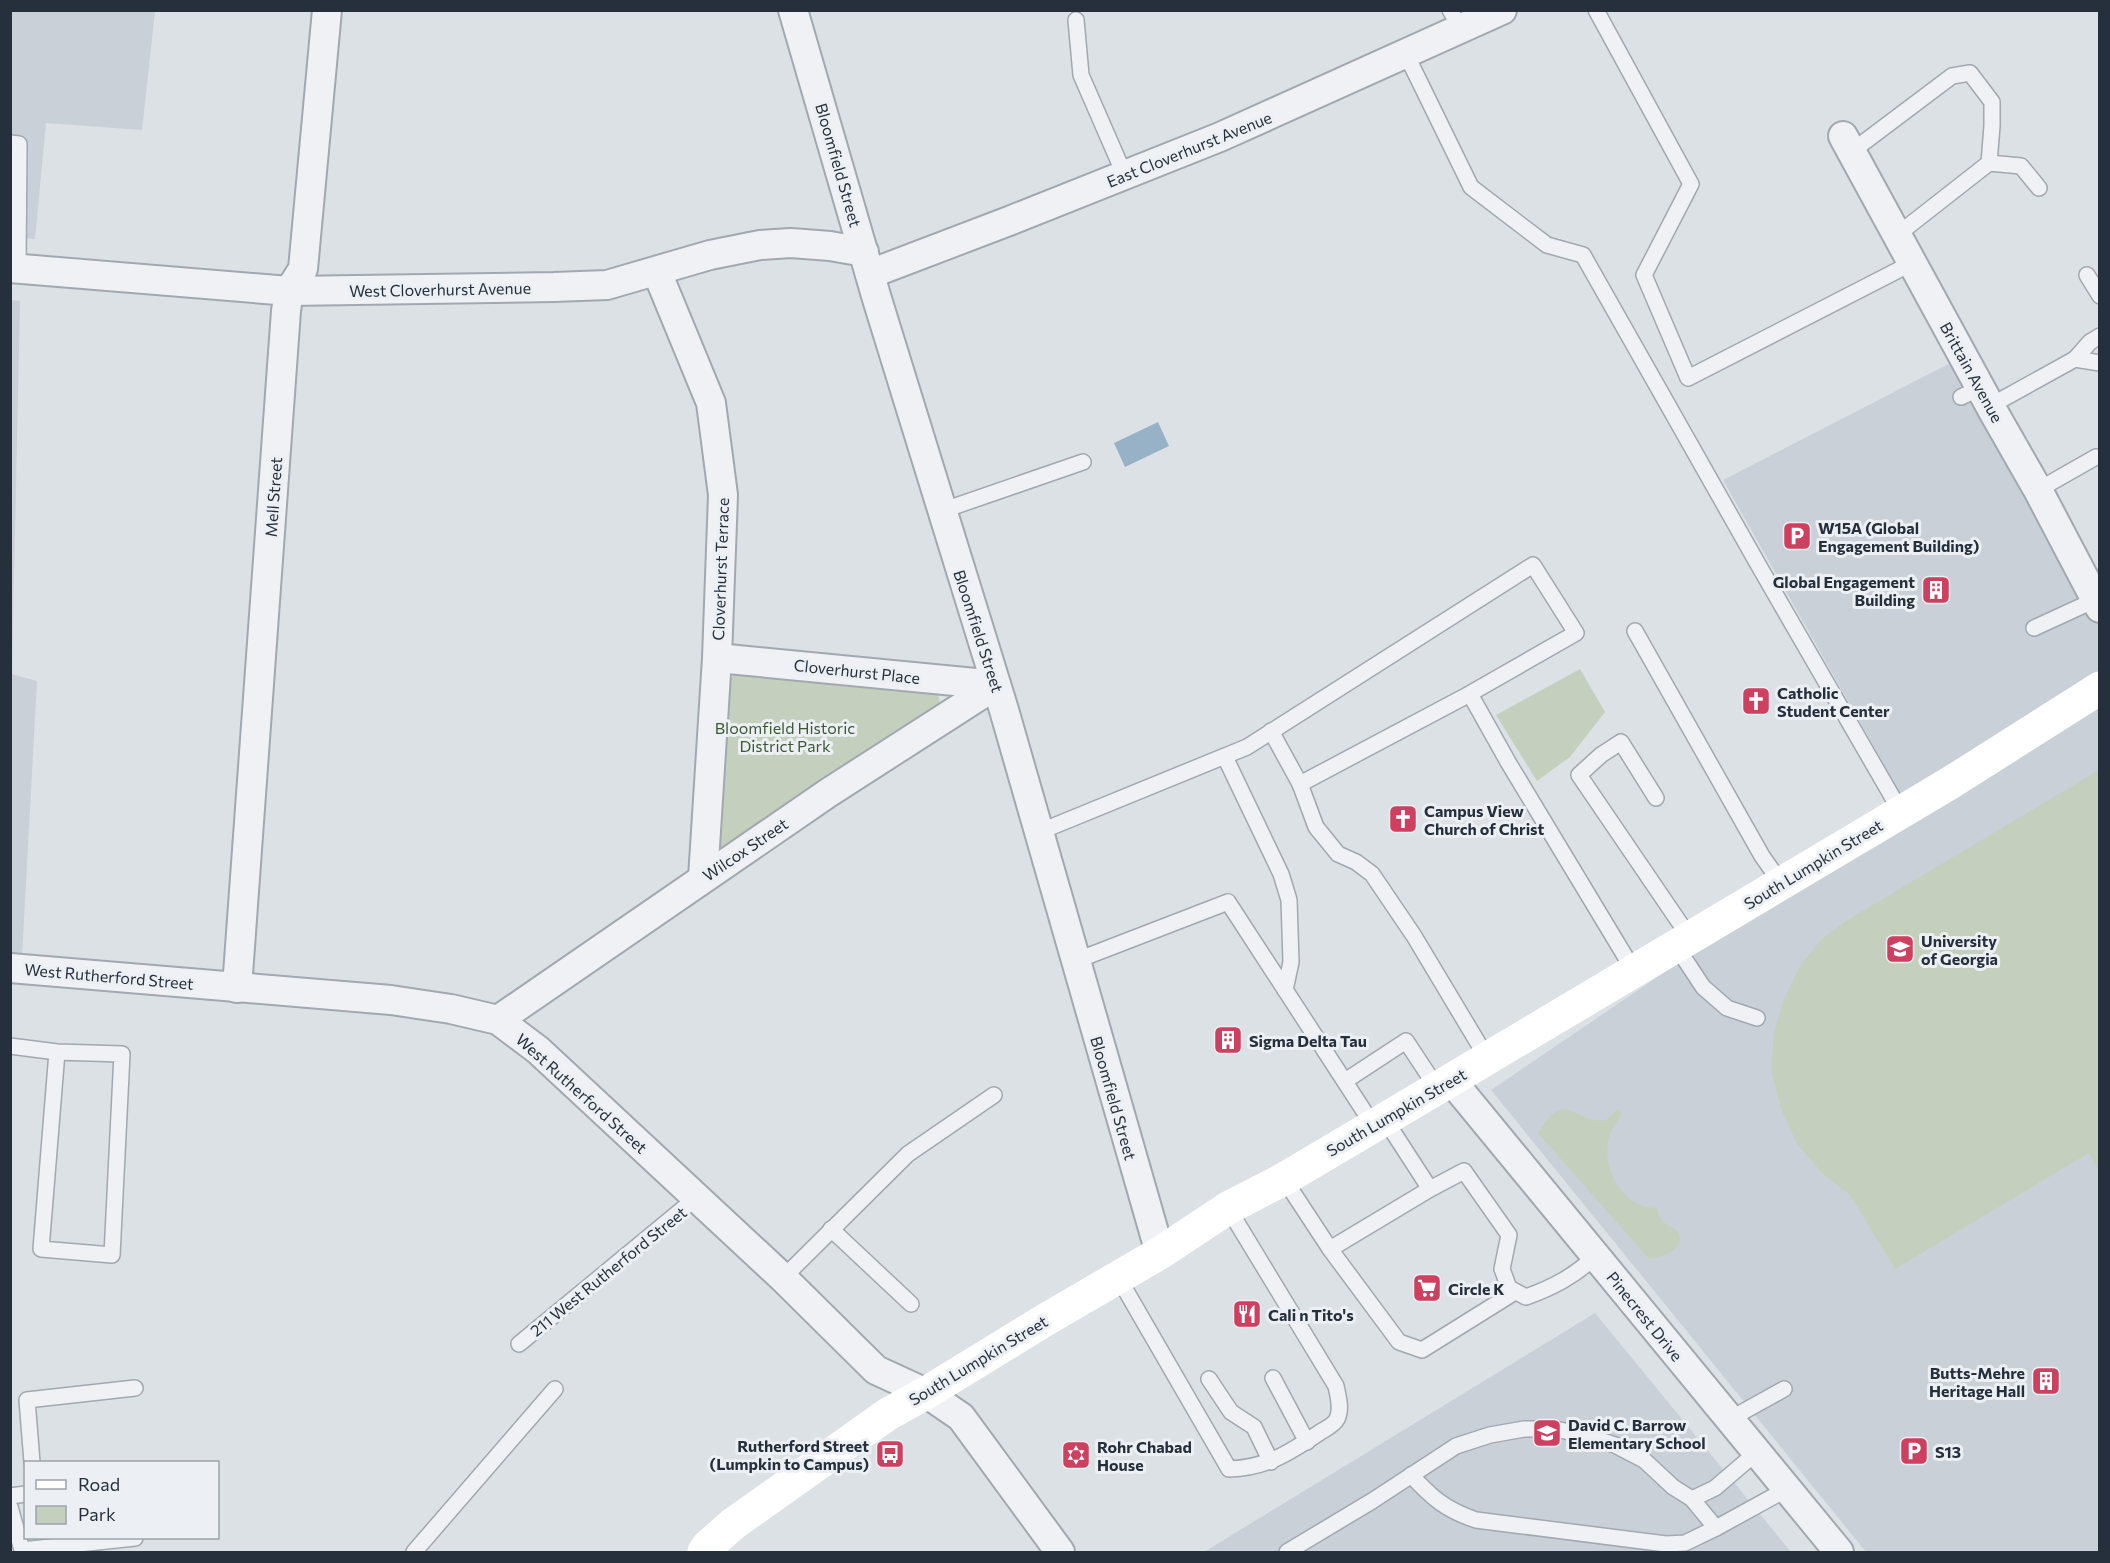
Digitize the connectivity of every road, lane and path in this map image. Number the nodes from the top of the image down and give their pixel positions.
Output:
1 (327, 10) edge
2 (794, 10) edge
3 (1502, 10) edge
4 (1596, 10) edge
5 (1076, 20) dead end
6 (1456, 20) edge
7 (1407, 54) junction
8 (10, 143) edge
9 (1847, 144) joint
10 (1989, 163) junction
11 (1125, 176) junction
12 (2039, 188) dead end
13 (14, 214) edge
14 (1897, 235) junction
15 (867, 263) junction
16 (1912, 263) junction
17 (14, 268) edge
18 (657, 272) junction
19 (2087, 275) dead end
20 (289, 291) junction
21 (2100, 296) edge
22 (2100, 336) edge
23 (2075, 359) junction
24 (2100, 363) edge
25 (1977, 397) junction
26 (2096, 458) dead end
27 (1083, 462) dead end
28 (2038, 490) junction
29 (941, 512) junction
30 (2097, 604) edge
31 (2034, 628) dead end
32 (1635, 632) dead end
33 (717, 658) junction
34 (996, 685) junction
35 (2100, 688) edge
36 (1470, 694) junction
37 (1271, 731) junction
38 (1225, 757) junction
39 (1300, 784) junction
40 (1656, 798) dead end
41 (1901, 812) junction
42 (1039, 832) junction
43 (703, 878) junction
44 (1781, 883) junction
45 (1683, 942) junction
46 (1075, 961) junction
47 (10, 968) edge
48 (1634, 971) junction
49 (237, 988) junction
50 (1286, 990) junction
51 (1757, 1018) dead end
52 (498, 1020) junction
53 (10, 1046) edge
54 (57, 1052) junction
55 (1487, 1058) junction
56 (1345, 1081) junction
57 (1444, 1084) junction
58 (994, 1095) dead end
59 (1378, 1121) junction
60 (1284, 1179) junction
61 (1430, 1189) junction
62 (696, 1198) junction
63 (1228, 1208) junction
64 (831, 1229) junction
65 (1330, 1249) junction
66 (1160, 1252) junction
67 (1596, 1256) junction
68 (1118, 1277) junction
69 (783, 1278) junction
70 (1515, 1292) junction
71 (911, 1304) dead end
72 (519, 1344) dead end
73 (1273, 1378) dead end
74 (1209, 1379) dead end
75 (135, 1388) dead end
76 (555, 1389) dead end
77 (1784, 1389) dead end
78 (926, 1393) junction
79 (1730, 1419) junction
80 (1306, 1442) junction
81 (1757, 1452) junction
82 (32, 1461) edge
83 (1271, 1461) junction
84 (1411, 1475) junction
85 (1787, 1489) junction
86 (1692, 1499) junction
87 (10, 1507) edge
88 (1716, 1528) junction
89 (126, 1539) edge
90 (414, 1552) edge
91 (704, 1552) edge
92 (1060, 1552) edge
93 (1287, 1552) edge
94 (1839, 1552) edge

1 - 20 street, Mell Street
2 - 15 street, Bloomfield Street
3 - 6 street, East Cloverhurst Avenue
4 - 16 lane
5 - 11 lane
6 - 7 street, East Cloverhurst Avenue
7 - 11 street, East Cloverhurst Avenue
7 - 41 lane
8 - 13 lane
9 - 10 lane
9 - 14 street, Brittain Avenue
10 - 12 lane
10 - 14 lane
11 - 15 street, East Cloverhurst Avenue
13 - 17 lane
14 - 16 street, Brittain Avenue
15 - 18 street, West Cloverhurst Avenue
15 - 29 street, Bloomfield Street
16 - 25 street, Brittain Avenue
17 - 20 street, West Cloverhurst Avenue
18 - 20 street, West Cloverhurst Avenue
18 - 33 street, Cloverhurst Terrace
19 - 21 lane
20 - 49 street, Mell Street
22 - 23 lane
23 - 24 lane
23 - 25 lane
25 - 28 street, Brittain Avenue
26 - 28 lane
27 - 29 lane
28 - 30 street, Brittain Avenue
29 - 34 street, Bloomfield Street
30 - 31 lane
32 - 44 lane
33 - 34 street, Cloverhurst Place
33 - 43 street, Cloverhurst Terrace
34 - 42 street, Bloomfield Street
34 - 43 street, Wilcox Street
35 - 41 main road, South Lumpkin Street
36 - 37 lane
36 - 39 lane
36 - 48 lane
37 - 38 lane
37 - 39 lane
38 - 42 lane
38 - 50 lane
39 - 55 lane
40 - 45 lane
41 - 44 main road, South Lumpkin Street
42 - 46 street, Bloomfield Street
43 - 52 street, Wilcox Street
44 - 45 main road, South Lumpkin Street
45 - 48 main road, South Lumpkin Street
45 - 51 lane
46 - 50 lane
46 - 66 street, Bloomfield Street
47 - 49 street, West Rutherford Street
48 - 55 main road, South Lumpkin Street
49 - 52 street, West Rutherford Street
50 - 56 lane
52 - 62 street, West Rutherford Street
53 - 54 lane
54 - 54 lane
55 - 57 main road, South Lumpkin Street
56 - 57 lane
56 - 59 lane
57 - 59 main road, South Lumpkin Street
57 - 67 street, Pinecrest Drive
58 - 64 lane
59 - 60 main road, South Lumpkin Street
59 - 61 lane
60 - 63 main road, South Lumpkin Street
60 - 65 lane
61 - 65 lane
61 - 70 lane
62 - 69 street, West Rutherford Street
62 - 72 lane, 211 West Rutherford Street
63 - 66 main road, South Lumpkin Street
63 - 80 lane
64 - 69 lane
64 - 71 lane
65 - 70 lane
66 - 68 main road, South Lumpkin Street
67 - 70 lane
67 - 79 street, Pinecrest Drive
68 - 78 main road, South Lumpkin Street
68 - 83 lane
69 - 78 street, West Rutherford Street
73 - 80 lane
74 - 83 lane
75 - 82 lane
76 - 90 lane
77 - 79 lane
78 - 91 main road, South Lumpkin Street
78 - 92 street, West Rutherford Street
79 - 81 street, Pinecrest Drive
80 - 83 lane
81 - 85 street, Pinecrest Drive
81 - 86 lane
84 - 86 lane
84 - 88 lane
84 - 93 lane
85 - 88 lane
85 - 94 street, Pinecrest Drive
86 - 88 lane
87 - 89 lane

